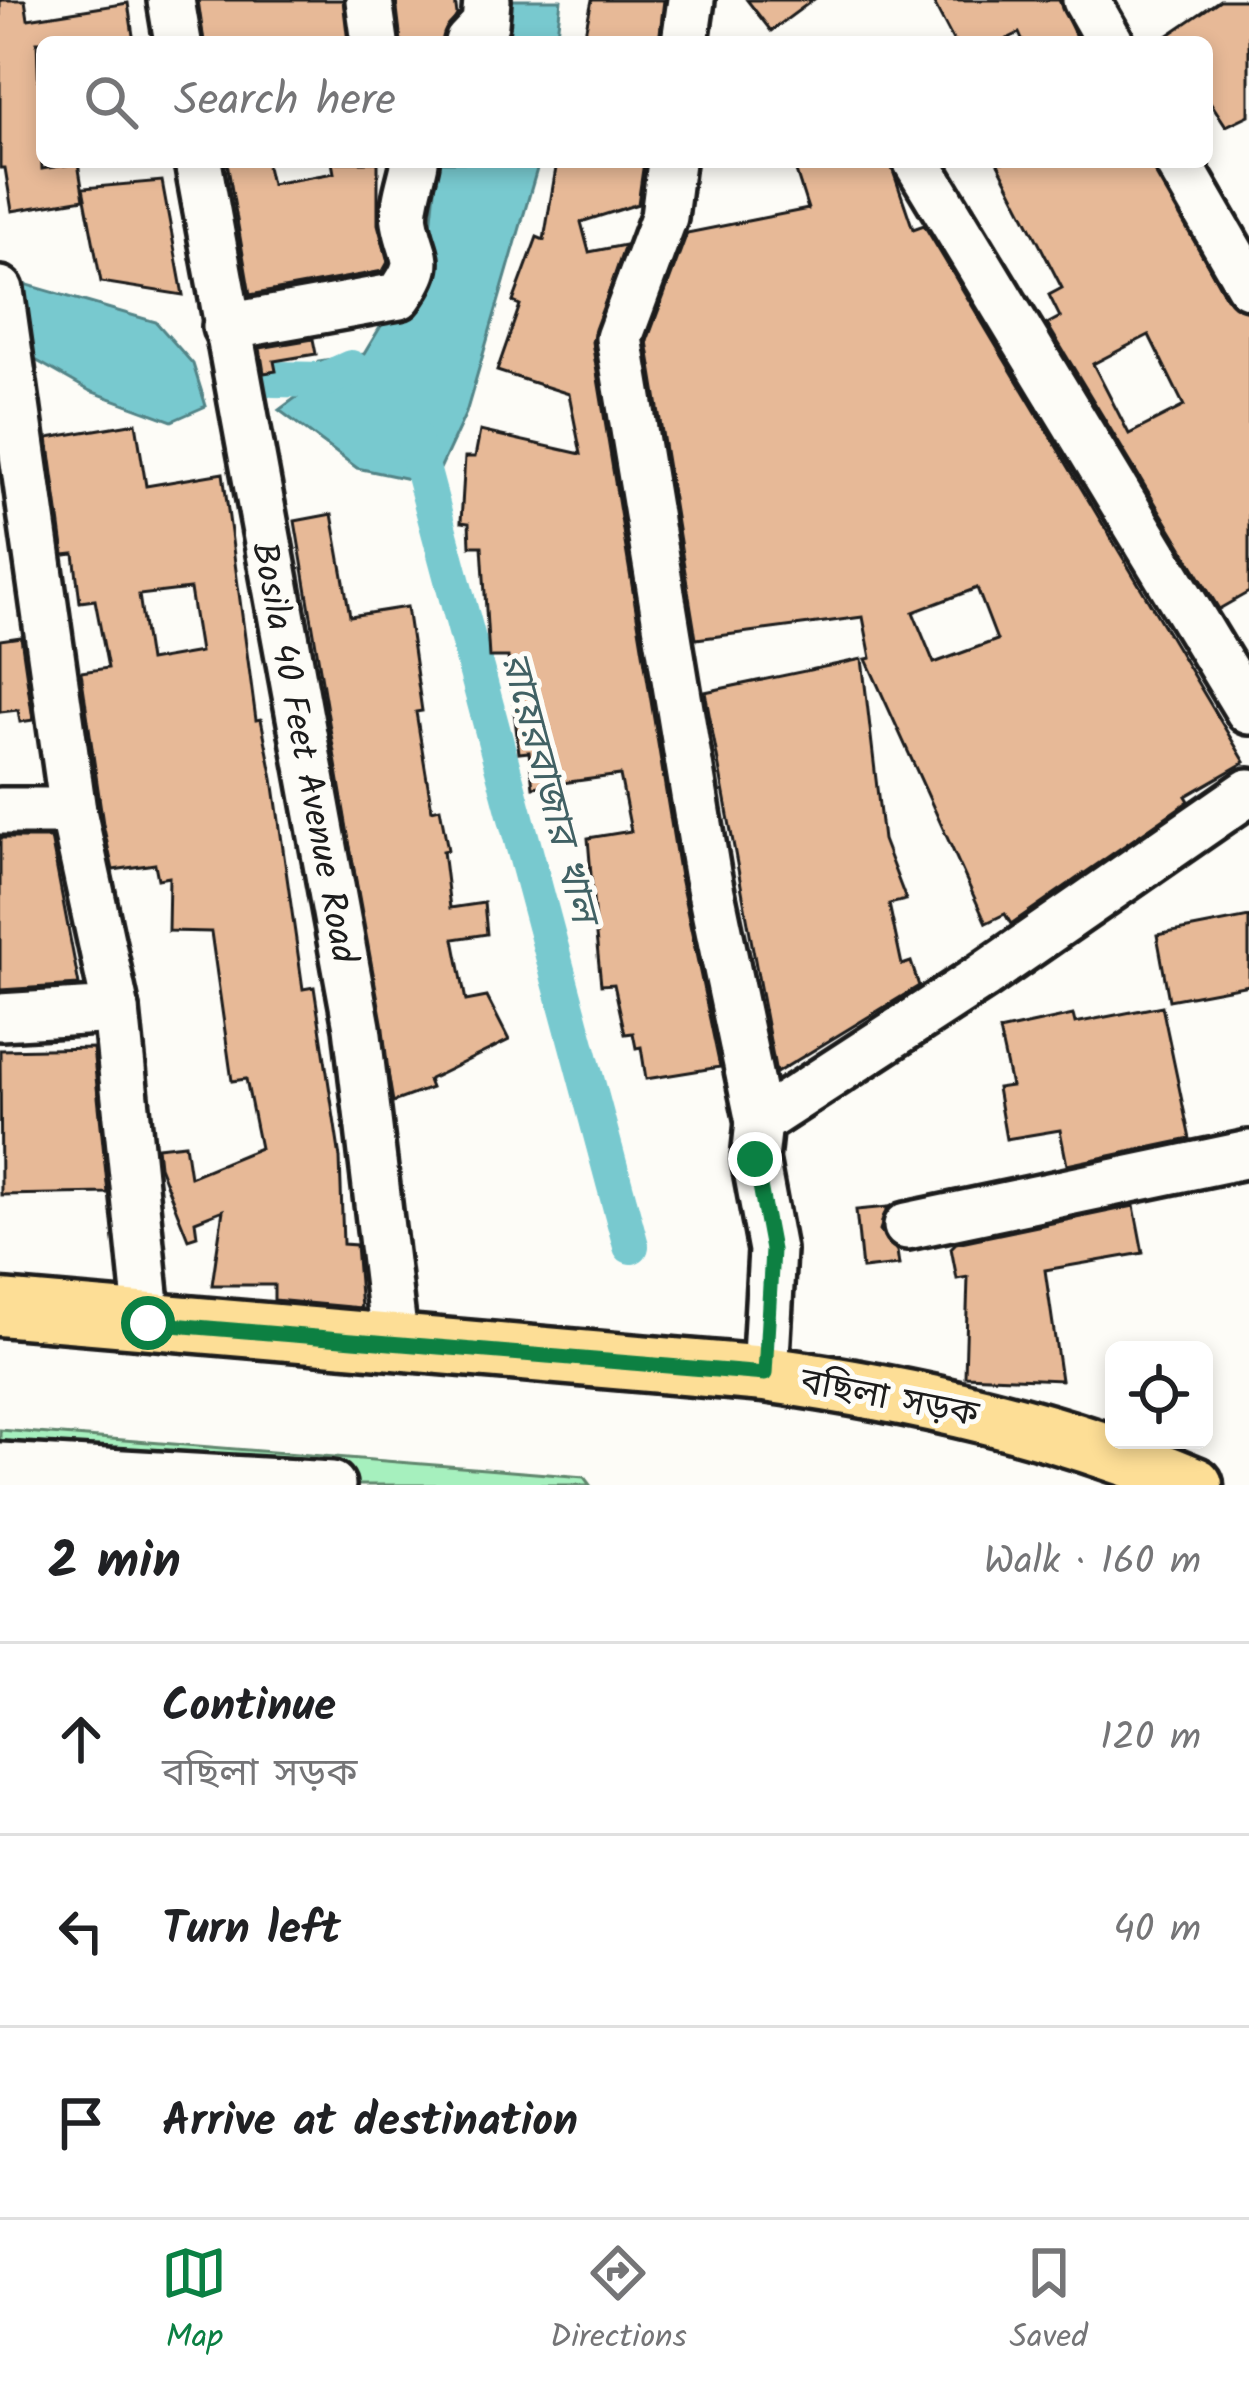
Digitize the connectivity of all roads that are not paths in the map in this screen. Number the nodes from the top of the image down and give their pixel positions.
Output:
1 (171, 0) edge
2 (369, 0) edge
3 (487, 0) edge
4 (691, 0) edge
5 (1086, 0) edge
6 (177, 36) edge
7 (374, 36) edge
8 (474, 36) edge
9 (686, 36) edge
10 (1107, 36) edge
11 (200, 168) edge
12 (395, 168) edge
13 (414, 168) edge
14 (669, 168) edge
15 (921, 168) edge
16 (1181, 168) edge
17 (404, 220) junction
18 (1249, 285) edge
19 (0, 290) edge
20 (226, 327) junction
21 (1249, 711) edge
22 (1249, 792) edge
23 (0, 811) edge
24 (73, 811) junction
25 (116, 1010) junction
26 (0, 1017) edge
27 (759, 1121) junction
28 (1249, 1154) edge
29 (907, 1226) dead end
30 (0, 1308) edge
31 (148, 1323) junction
32 (394, 1346) junction
33 (765, 1374) junction
34 (0, 1466) edge
35 (332, 1485) edge
36 (1195, 1485) edge

1 - 6 street
2 - 7 street
3 - 8 street
4 - 9 street
5 - 10 street
11 - 20 street, Bosila 40 Feet Avenue Road
12 - 17 street
13 - 17 street
14 - 27 street
15 - 21 street
16 - 18 street
17 - 20 street
19 - 24 street
20 - 32 street, Bosila 40 Feet Avenue Road
22 - 27 street
23 - 24 street
24 - 25 street
25 - 26 street
25 - 31 street
27 - 33 street
28 - 29 street
30 - 31 main road, বছিলা সড়ক
31 - 32 main road, বছিলা সড়ক
32 - 33 main road, বছিলা সড়ক
33 - 36 main road, বছিলা সড়ক
34 - 35 street

